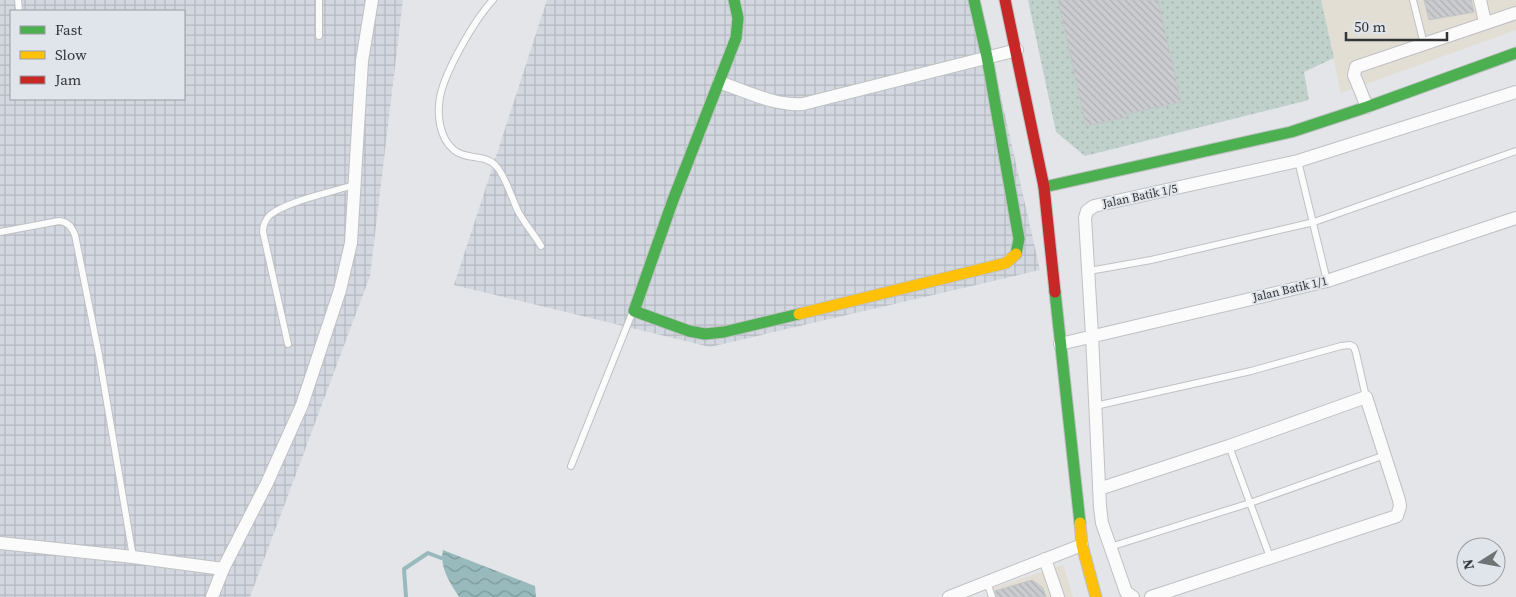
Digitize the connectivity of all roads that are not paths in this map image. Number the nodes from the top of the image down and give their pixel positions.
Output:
1 (319, 0) edge
2 (372, 0) edge
3 (493, 0) edge
4 (734, 0) edge
5 (974, 0) edge
6 (1005, 0) edge
7 (1413, 0) edge
8 (1480, 0) edge
9 (1516, 12) edge
10 (1485, 22) junction
11 (319, 36) dead end
12 (1424, 44) junction
13 (1017, 50) junction
14 (1516, 53) edge
15 (987, 57) junction
16 (719, 82) junction
17 (1516, 92) edge
18 (1367, 107) junction
19 (1516, 151) edge
20 (1298, 161) junction
21 (354, 185) junction
22 (1044, 187) junction
23 (1516, 218) edge
24 (1314, 222) junction
25 (0, 232) edge
26 (541, 246) dead end
27 (1089, 271) junction
28 (1328, 281) junction
29 (634, 311) junction
30 (1092, 335) junction
31 (288, 344) dead end
32 (1060, 344) junction
33 (1366, 397) junction
34 (1095, 406) junction
35 (1229, 446) junction
36 (1385, 455) junction
37 (572, 466) dead end
38 (1099, 489) junction
39 (1250, 503) junction
40 (0, 543) edge
41 (1082, 545) junction
42 (1110, 547) junction
43 (133, 557) junction
44 (1270, 557) junction
45 (1045, 559) junction
46 (223, 569) junction
47 (987, 582) junction
48 (212, 597) edge
49 (949, 597) edge
50 (992, 597) edge
51 (1058, 597) edge
52 (1096, 597) edge
53 (1133, 597) edge
54 (1151, 597) edge

1 - 11 lane
2 - 21 street
3 - 26 lane
4 - 16 street
5 - 15 street
6 - 13 street
7 - 12 lane
8 - 10 street
9 - 10 street
10 - 12 street
12 - 18 street
13 - 15 street
13 - 22 street
14 - 18 street
15 - 16 street
15 - 29 street
16 - 29 street
17 - 20 street, Jalan Batik 1/5
18 - 22 street
19 - 24 lane
20 - 24 lane
20 - 27 street, Jalan Batik 1/5
21 - 31 lane
21 - 46 street
22 - 32 street
23 - 28 street, Jalan Batik 1/1
24 - 27 lane
24 - 28 lane
25 - 43 lane
27 - 30 street, Jalan Batik 1/5
28 - 30 street, Jalan Batik 1/1
29 - 37 lane
30 - 32 street, Jalan Batik 1/1
30 - 34 street, Jalan Batik 1/5
32 - 41 street
33 - 34 lane
33 - 35 street
33 - 36 street
34 - 38 street, Jalan Batik 1/5
35 - 38 street
35 - 39 lane
36 - 39 lane
36 - 44 street
38 - 42 street, Jalan Batik 1/5
39 - 42 lane
39 - 44 lane
40 - 43 street
41 - 45 street
41 - 52 street
42 - 53 street, Jalan Batik 1/5
43 - 46 street
44 - 54 street
45 - 47 street
45 - 51 street
46 - 48 street
47 - 49 street
47 - 50 lane

